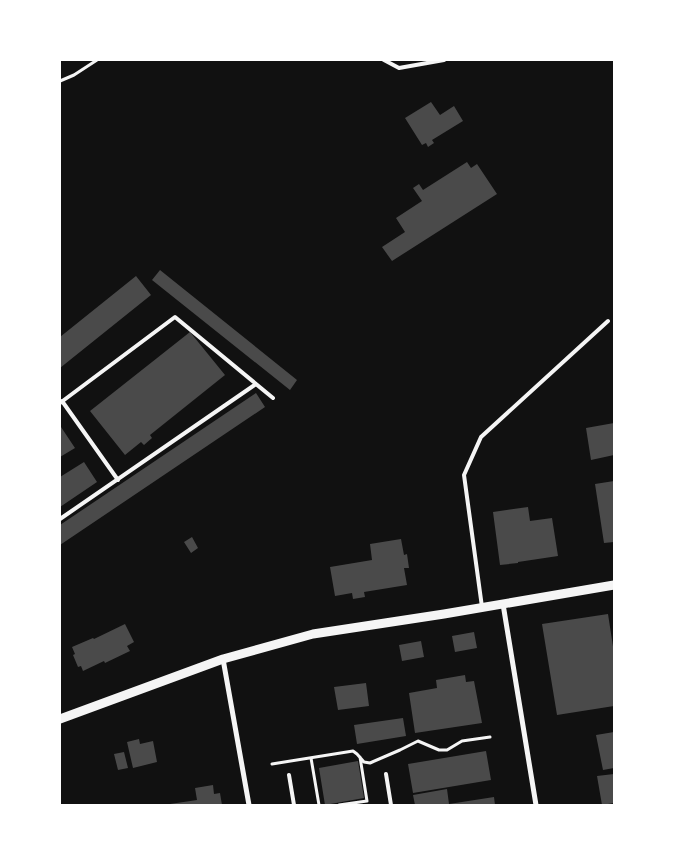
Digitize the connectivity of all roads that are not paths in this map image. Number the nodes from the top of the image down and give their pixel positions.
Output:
1 (384, 60) edge
2 (444, 60) edge
3 (608, 321) dead end
4 (256, 384) junction
5 (273, 398) dead end
6 (61, 402) edge
7 (118, 480) junction
8 (60, 519) edge
9 (614, 585) edge
10 (503, 604) junction
11 (482, 607) junction
12 (223, 659) junction
13 (60, 719) edge
14 (386, 774) dead end
15 (289, 775) dead end
16 (249, 805) edge
17 (294, 805) edge
18 (391, 805) edge
19 (536, 805) edge

1 - 2 lane
3 - 11 lane
4 - 5 lane
4 - 6 lane
4 - 7 lane
6 - 7 lane
7 - 8 lane
9 - 10 street
10 - 11 street
10 - 19 street
11 - 12 street
12 - 13 street
12 - 16 street
14 - 18 lane
15 - 17 lane

